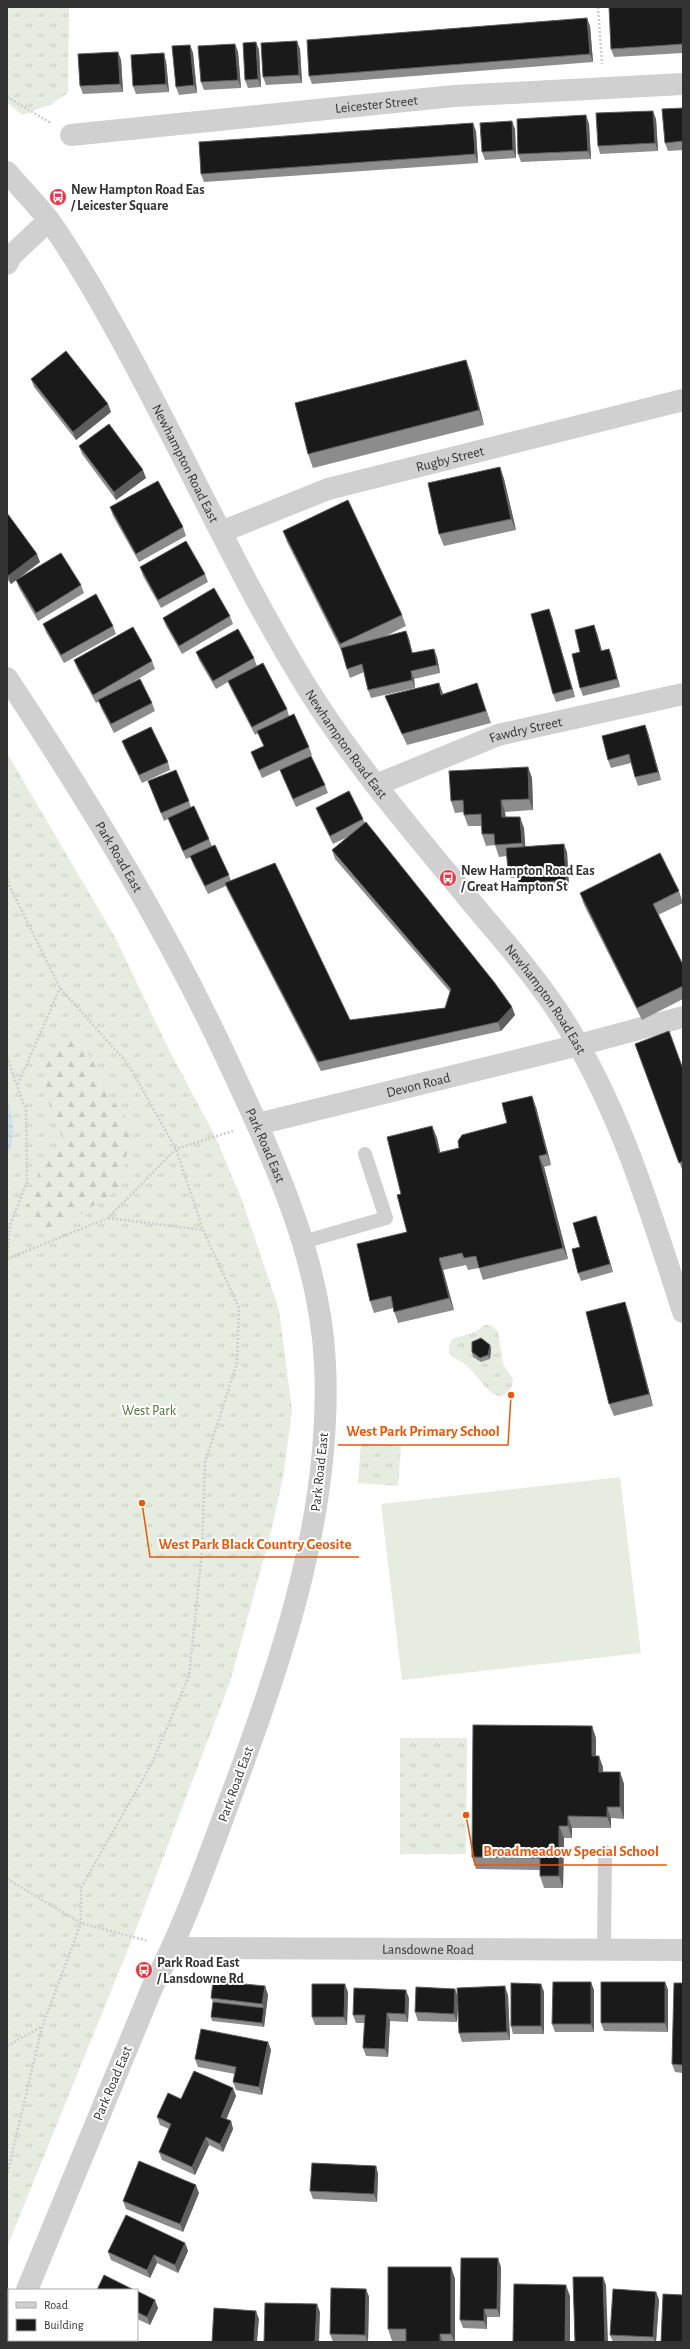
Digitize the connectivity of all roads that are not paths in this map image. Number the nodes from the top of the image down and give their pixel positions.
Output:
1 (683, 84) edge
2 (71, 135) road end
3 (7, 172) edge
4 (49, 220) junction
5 (7, 264) edge
6 (683, 400) edge
7 (221, 532) junction
8 (7, 678) edge
9 (683, 694) edge
10 (376, 785) junction
11 (683, 1017) edge
12 (579, 1045) junction
13 (258, 1124) junction
14 (365, 1154) dead end
15 (303, 1242) junction
16 (680, 1289) edge
17 (683, 1312) edge
18 (605, 1852) dead end
19 (173, 1948) junction
20 (604, 1950) junction
21 (683, 1950) edge
22 (27, 2289) edge

1 - 2 street, Leicester Street
3 - 4 street, Newhampton Road East
4 - 5 street
4 - 7 street, Newhampton Road East
6 - 7 street, Rugby Street
7 - 10 street, Newhampton Road East
8 - 13 street, Park Road East
9 - 10 street, Fawdry Street
10 - 12 street, Newhampton Road East
11 - 12 street, Devon Road
12 - 13 street, Devon Road
12 - 16 street, Newhampton Road East
13 - 15 street, Park Road East
14 - 15 lane
15 - 19 street, Park Road East
16 - 17 street, Newhampton Road East
18 - 20 lane
19 - 20 street, Lansdowne Road
19 - 22 street, Park Road East
20 - 21 street, Lansdowne Road

